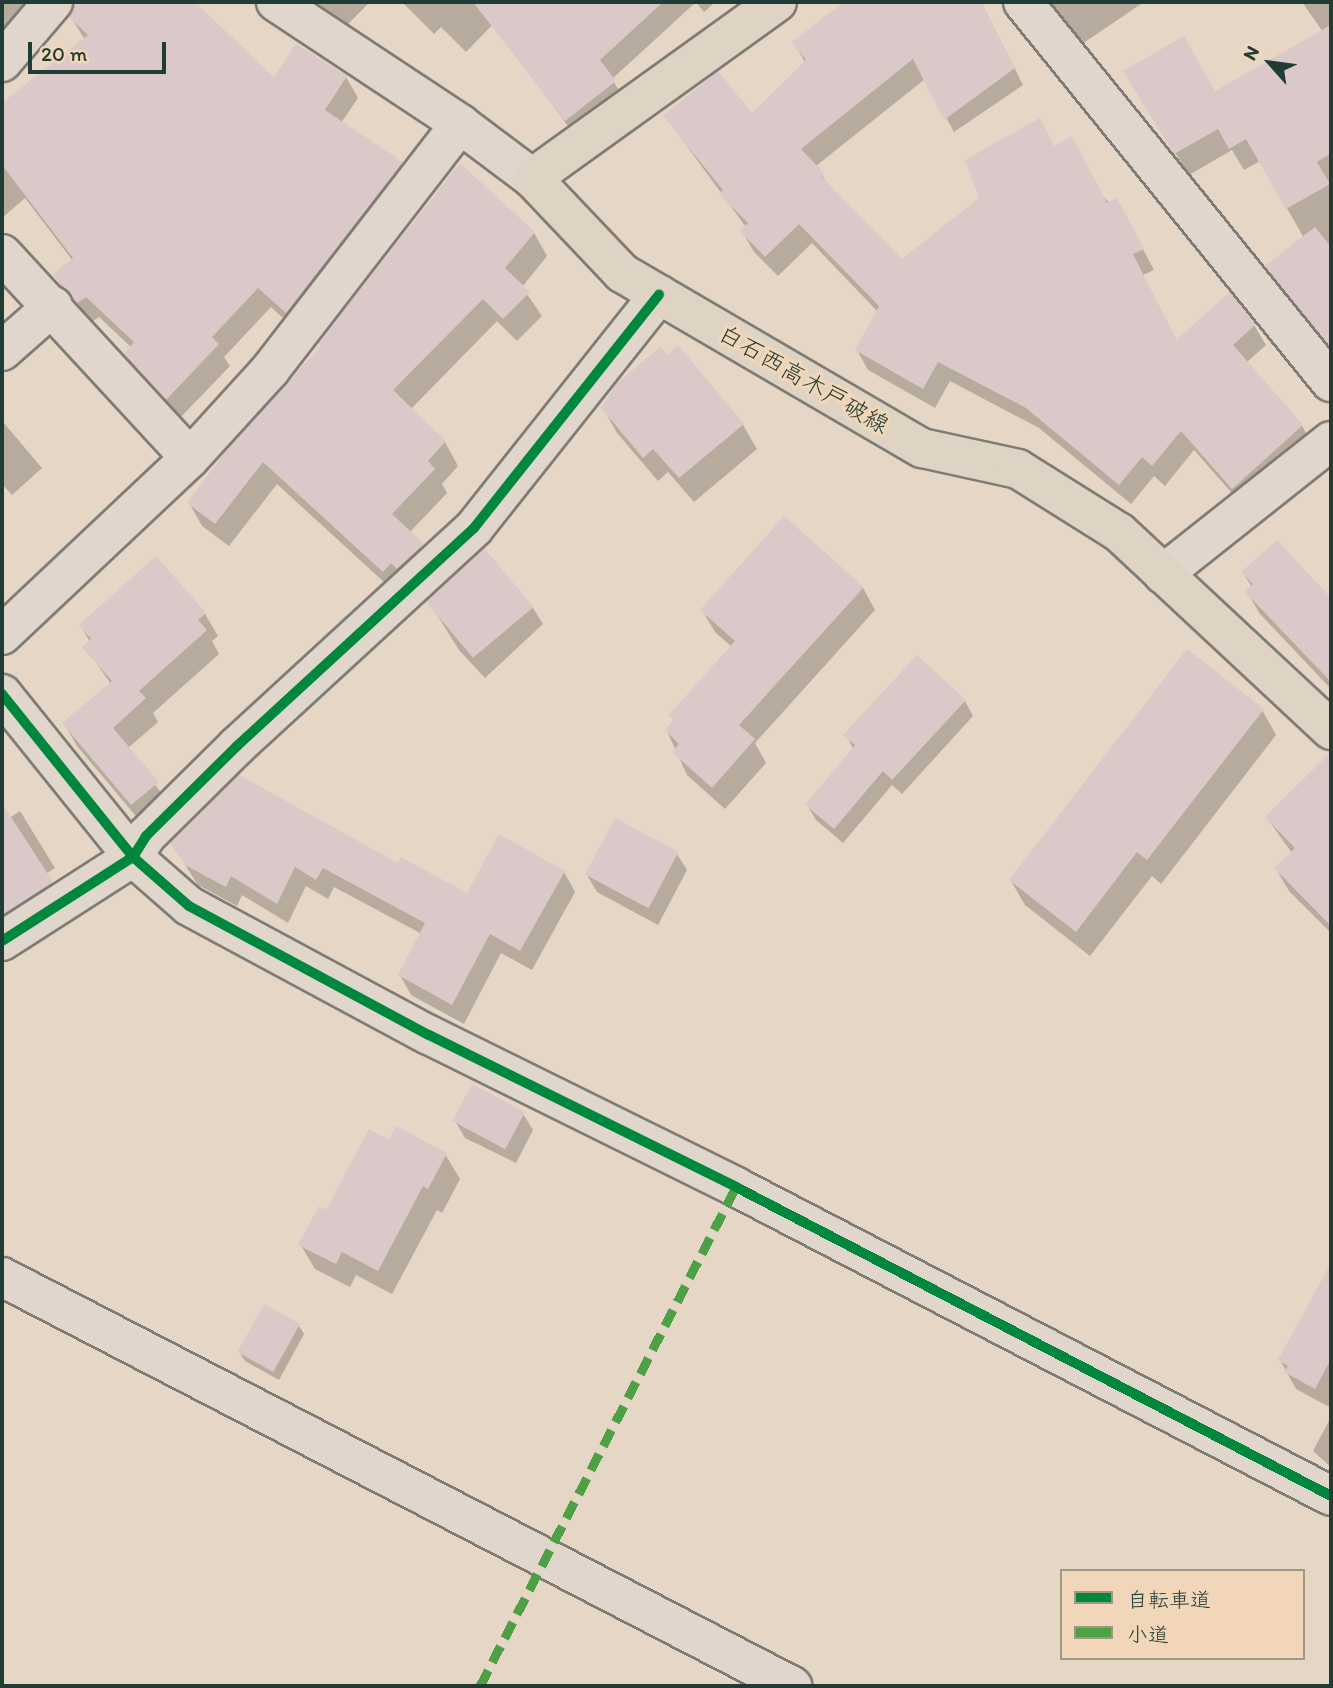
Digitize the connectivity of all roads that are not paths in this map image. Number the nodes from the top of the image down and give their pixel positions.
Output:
1 (53, 2) edge
2 (276, 2) edge
3 (777, 2) edge
4 (1023, 2) edge
5 (2, 62) edge
6 (460, 124) junction
7 (532, 178) junction
8 (2, 254) edge
9 (659, 295) junction
10 (53, 306) junction
11 (2, 351) edge
12 (1331, 382) edge
13 (1331, 441) edge
14 (190, 458) junction
15 (1163, 574) junction
16 (2, 635) edge
17 (2, 694) edge
18 (1331, 730) edge
19 (133, 857) junction
20 (2, 941) edge
21 (2, 1277) edge
22 (1331, 1496) edge
23 (792, 1686) edge

1 - 5 street
2 - 6 street
3 - 7 main road
4 - 12 street
6 - 7 street
6 - 14 street
7 - 9 main road, 白石西高木戸破線
8 - 10 street
9 - 15 main road, 白石西高木戸破線
9 - 19 street
10 - 11 street
10 - 14 street
13 - 15 street
14 - 16 street
15 - 18 main road, 白石西高木戸破線
17 - 19 street
19 - 20 street
19 - 22 street
21 - 23 street

